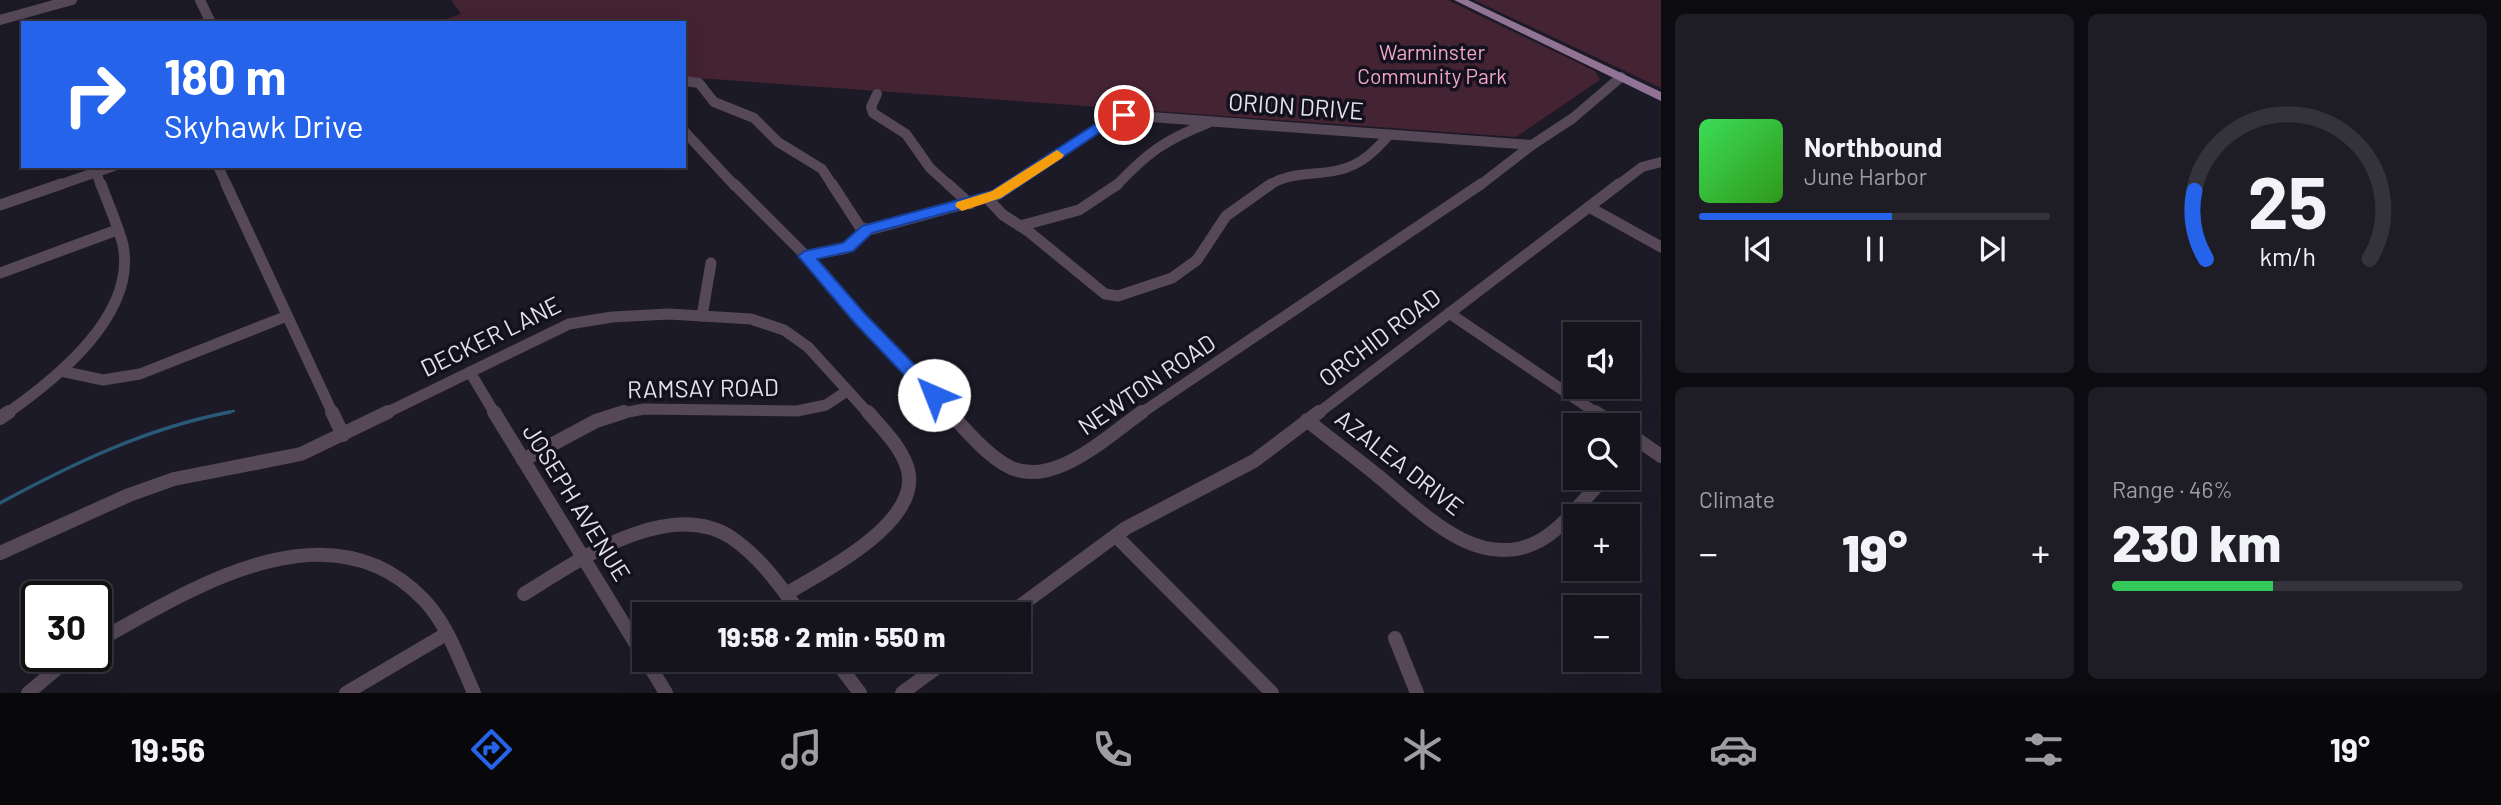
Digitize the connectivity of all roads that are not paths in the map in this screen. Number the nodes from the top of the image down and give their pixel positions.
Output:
1 (72, 0) edge
2 (200, 0) edge
3 (1459, 0) edge
4 (36, 10) junction
5 (0, 20) edge
6 (39, 21) edge
7 (210, 21) edge
8 (1621, 77) junction
9 (686, 81) edge
10 (877, 94) dead end
11 (1661, 97) edge
12 (1212, 122) junction
13 (686, 133) edge
14 (1389, 135) junction
15 (1532, 145) junction
16 (1661, 162) edge
17 (219, 168) edge
18 (95, 169) edge
19 (987, 198) junction
20 (970, 204) junction
21 (0, 205) edge
22 (1589, 206) junction
23 (1020, 226) junction
24 (865, 229) junction
25 (117, 230) junction
26 (1661, 247) edge
27 (809, 260) junction
28 (711, 263) dead end
29 (0, 273) edge
30 (1449, 313) junction
31 (287, 316) junction
32 (702, 316) junction
33 (61, 372) junction
34 (470, 372) junction
35 (847, 391) junction
36 (1597, 413) edge
37 (0, 418) edge
38 (1307, 420) junction
39 (343, 435) junction
40 (1640, 442) edge
41 (1661, 456) edge
42 (523, 460) junction
43 (1592, 490) edge
44 (1116, 536) junction
45 (0, 554) edge
46 (583, 558) junction
47 (524, 594) dead end
48 (786, 594) junction
49 (792, 602) edge
50 (1025, 602) edge
51 (112, 634) edge
52 (446, 634) junction
53 (632, 637) edge
54 (1395, 638) dead end
55 (53, 672) edge
56 (653, 672) edge
57 (844, 672) edge
58 (931, 672) edge
59 (28, 693) edge
60 (346, 693) edge
61 (474, 693) edge
62 (666, 693) edge
63 (860, 693) edge
64 (902, 693) edge
65 (1272, 693) edge
66 (1417, 693) edge

1 - 4 street
2 - 7 street
3 - 8 main road
4 - 5 street
4 - 6 street
8 - 11 main road
8 - 15 street
9 - 24 street
10 - 20 street
12 - 14 street, ORION DRIVE
12 - 19 street, ORION DRIVE
12 - 23 street
13 - 27 street, NEWTON ROAD
14 - 15 street, ORION DRIVE
14 - 23 street
15 - 27 street, NEWTON ROAD
16 - 22 street, ORCHID ROAD
17 - 31 street
18 - 21 street
18 - 25 street
19 - 20 street, ORION DRIVE
19 - 23 street
20 - 24 street, ORION DRIVE
22 - 26 street
22 - 30 street, ORCHID ROAD
24 - 27 street
25 - 29 street
25 - 33 street
28 - 32 street
30 - 36 street
30 - 38 street, ORCHID ROAD
31 - 33 street
31 - 39 street
32 - 34 street, DECKER LANE
32 - 35 street, DECKER LANE
33 - 37 street
34 - 39 street, DECKER LANE
34 - 42 street, JOSEPH AVENUE
35 - 42 street, RAMSAY ROAD
35 - 48 street, DECKER LANE
38 - 43 street, AZALEA DRIVE
38 - 44 street, ORCHID ROAD
39 - 45 street, DECKER LANE
40 - 41 street
42 - 46 street, JOSEPH AVENUE
44 - 50 street, ORCHID ROAD
44 - 65 street
46 - 47 street
46 - 48 street
46 - 53 street, JOSEPH AVENUE
48 - 49 street
51 - 52 street
52 - 60 street
52 - 61 street
54 - 66 street
55 - 59 street
56 - 62 street, JOSEPH AVENUE
57 - 63 street
58 - 64 street

